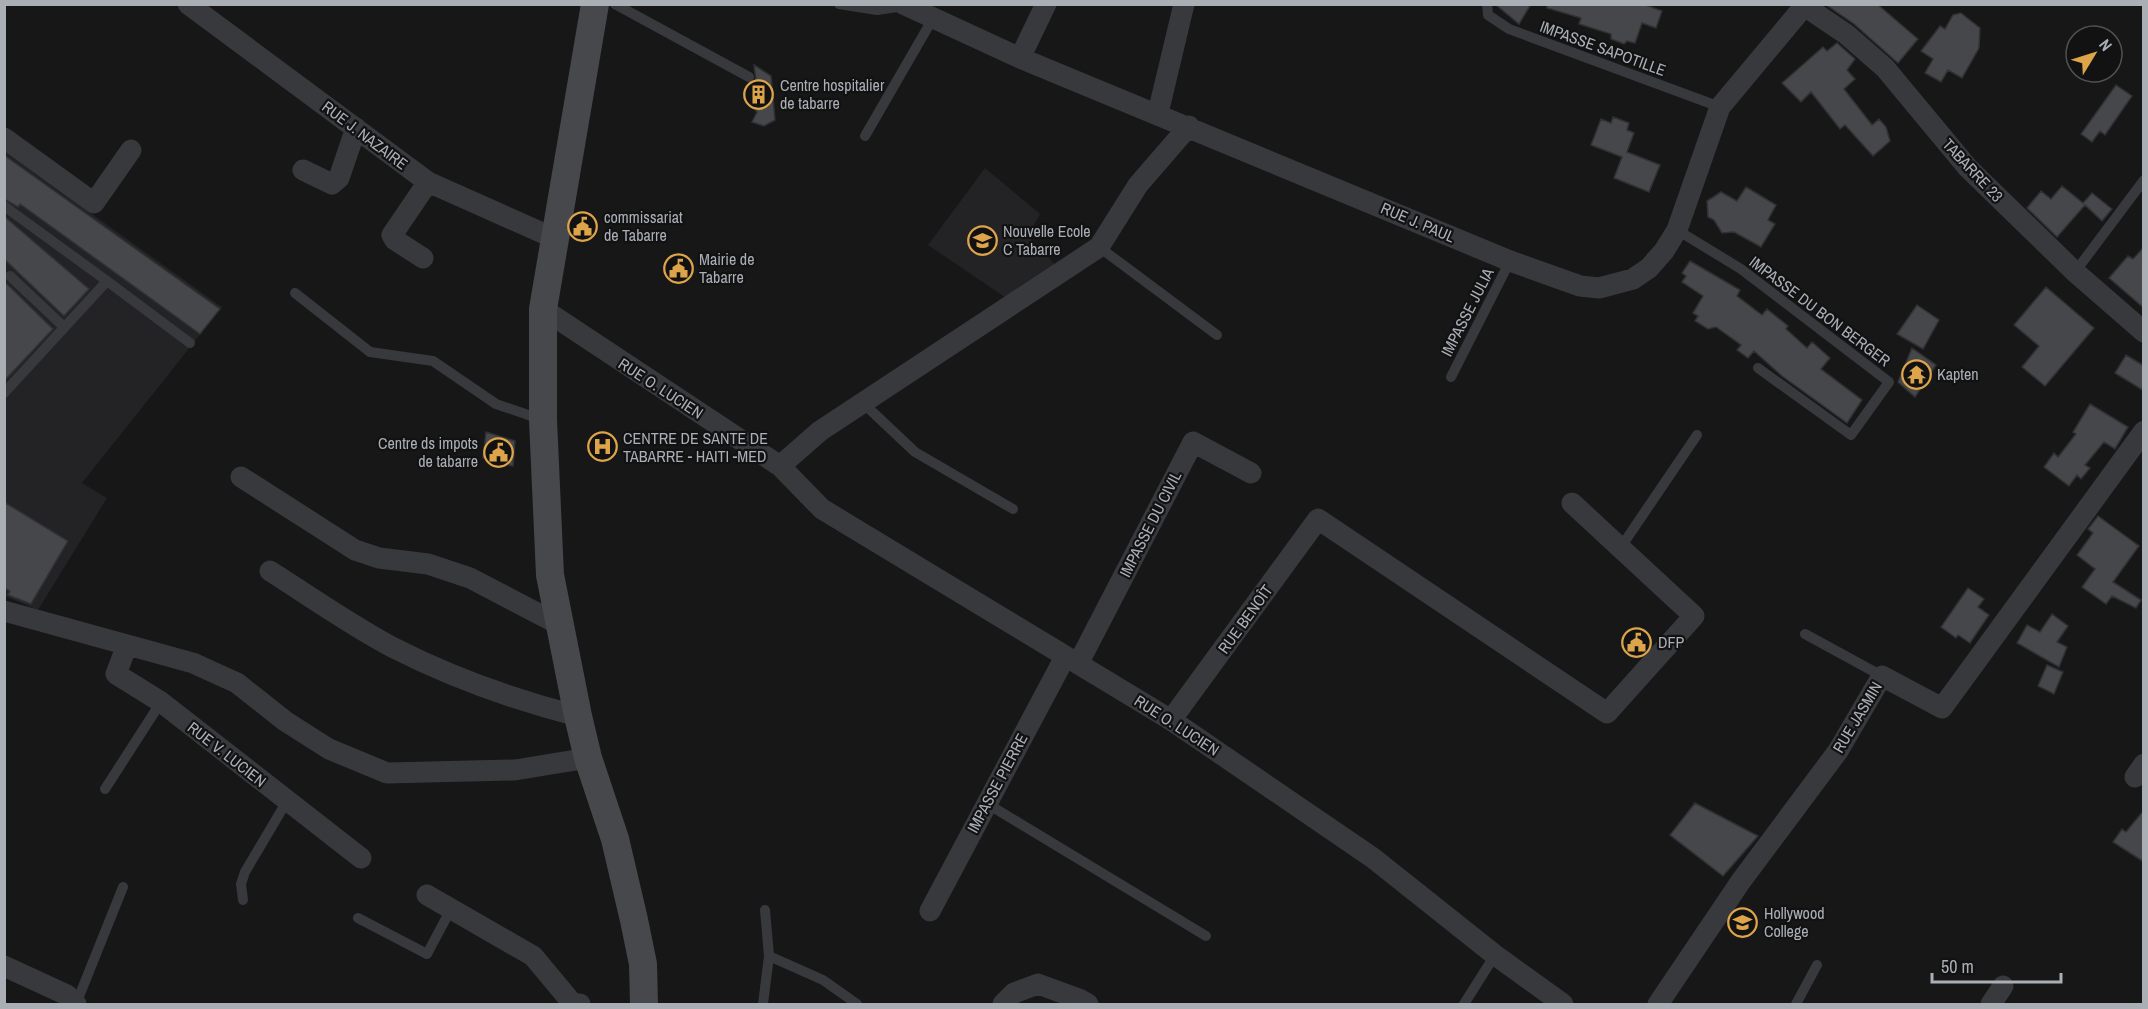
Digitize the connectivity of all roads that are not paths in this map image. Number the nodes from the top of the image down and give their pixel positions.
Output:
1 (188, 4) edge
2 (595, 4) edge
3 (615, 4) edge
4 (839, 4) edge
5 (1046, 4) edge
6 (1184, 4) edge
7 (1487, 4) edge
8 (903, 5) edge
9 (1806, 6) edge
10 (932, 20) junction
11 (1020, 58) junction
12 (749, 77) dead end
13 (1720, 107) junction
14 (1158, 113) junction
15 (1189, 126) junction
16 (356, 128) junction
17 (865, 136) dead end
18 (4, 138) edge
19 (131, 150) dead end
20 (303, 170) dead end
21 (2144, 180) edge
22 (428, 182) junction
23 (4, 206) edge
24 (1677, 230) junction
25 (556, 239) junction
26 (1099, 246) junction
27 (423, 258) dead end
28 (1510, 261) junction
29 (2075, 272) junction
30 (10, 276) dead end
31 (107, 281) junction
32 (296, 293) dead end
33 (543, 309) junction
34 (64, 327) junction
35 (2144, 332) edge
36 (1217, 335) dead end
37 (190, 343) dead end
38 (1758, 368) dead end
39 (1451, 377) dead end
40 (4, 393) edge
41 (863, 403) junction
42 (543, 420) junction
43 (2144, 430) edge
44 (1697, 435) dead end
45 (780, 466) junction
46 (1251, 473) dead end
47 (241, 477) dead end
48 (1572, 503) dead end
49 (1013, 509) dead end
50 (1621, 547) junction
51 (270, 572) dead end
52 (4, 611) edge
53 (560, 625) junction
54 (1805, 634) dead end
55 (127, 645) junction
56 (1071, 660) junction
57 (1882, 676) junction
58 (161, 702) junction
59 (578, 716) junction
60 (1172, 720) junction
61 (588, 758) junction
62 (105, 789) dead end
63 (287, 801) junction
64 (986, 803) junction
65 (361, 858) dead end
66 (123, 887) dead end
67 (427, 895) dead end
68 (243, 900) dead end
69 (451, 909) junction
70 (765, 910) dead end
71 (930, 911) dead end
72 (358, 918) dead end
73 (1206, 936) dead end
74 (769, 956) junction
75 (1495, 956) junction
76 (1817, 965) dead end
77 (4, 966) edge
78 (2004, 986) dead end
79 (76, 1005) edge
80 (580, 1005) edge
81 (644, 1005) edge
82 (763, 1005) edge
83 (858, 1005) edge
84 (1002, 1005) edge
85 (1088, 1005) edge
86 (1464, 1005) edge
87 (1563, 1005) edge
88 (1658, 1005) edge
89 (1796, 1005) edge
90 (1991, 1005) edge

1 - 16 street, RUE J. NAZAIRE
2 - 25 main road
3 - 12 lane
4 - 8 lane
5 - 11 street
6 - 14 street
7 - 13 lane, IMPASSE SAPOTILLE
8 - 10 street, RUE J. PAUL
9 - 13 street, RUE J. PAUL
9 - 29 street, TABARRE 23
10 - 11 street, RUE J. PAUL
10 - 17 lane
11 - 14 street, RUE J. PAUL
13 - 24 street, RUE J. PAUL
14 - 15 street, RUE J. PAUL
15 - 26 street
15 - 28 street, RUE J. PAUL
16 - 20 street
16 - 22 street, RUE J. NAZAIRE
18 - 19 street
21 - 29 lane
22 - 25 street, RUE J. NAZAIRE
22 - 27 street
23 - 31 lane
24 - 28 street, RUE J. PAUL
24 - 38 lane, IMPASSE DU BON BERGER
25 - 33 main road
26 - 36 lane
26 - 41 street
28 - 39 lane, IMPASSE JULIA
29 - 35 street, TABARRE 23
30 - 34 lane
31 - 34 lane
31 - 37 lane
32 - 42 lane
33 - 42 main road
33 - 45 street, RUE O. LUCIEN
34 - 40 lane
41 - 45 street
41 - 49 lane
42 - 53 main road
43 - 57 street, RUE JASMIN
44 - 50 lane
45 - 56 street, RUE O. LUCIEN
46 - 56 street, IMPASSE DU CIVIL
47 - 53 street
48 - 50 street
50 - 60 street, RUE BENOÎT
51 - 59 street
52 - 55 street
53 - 59 main road
54 - 57 lane
55 - 58 street, RUE V. LUCIEN
55 - 61 street
56 - 60 street, RUE O. LUCIEN
56 - 64 street, IMPASSE PIERRE
57 - 88 street, RUE JASMIN
58 - 62 lane
58 - 63 street, RUE V. LUCIEN
59 - 61 main road
60 - 75 street, RUE O. LUCIEN
61 - 81 main road
63 - 65 street, RUE V. LUCIEN
63 - 68 lane
64 - 71 street, IMPASSE PIERRE
64 - 73 lane
66 - 79 lane
67 - 69 street
69 - 72 lane
69 - 80 street
70 - 74 lane
74 - 82 lane
74 - 83 lane
75 - 86 lane
75 - 87 street, RUE O. LUCIEN
76 - 89 lane
77 - 79 street
78 - 90 street
84 - 85 street

